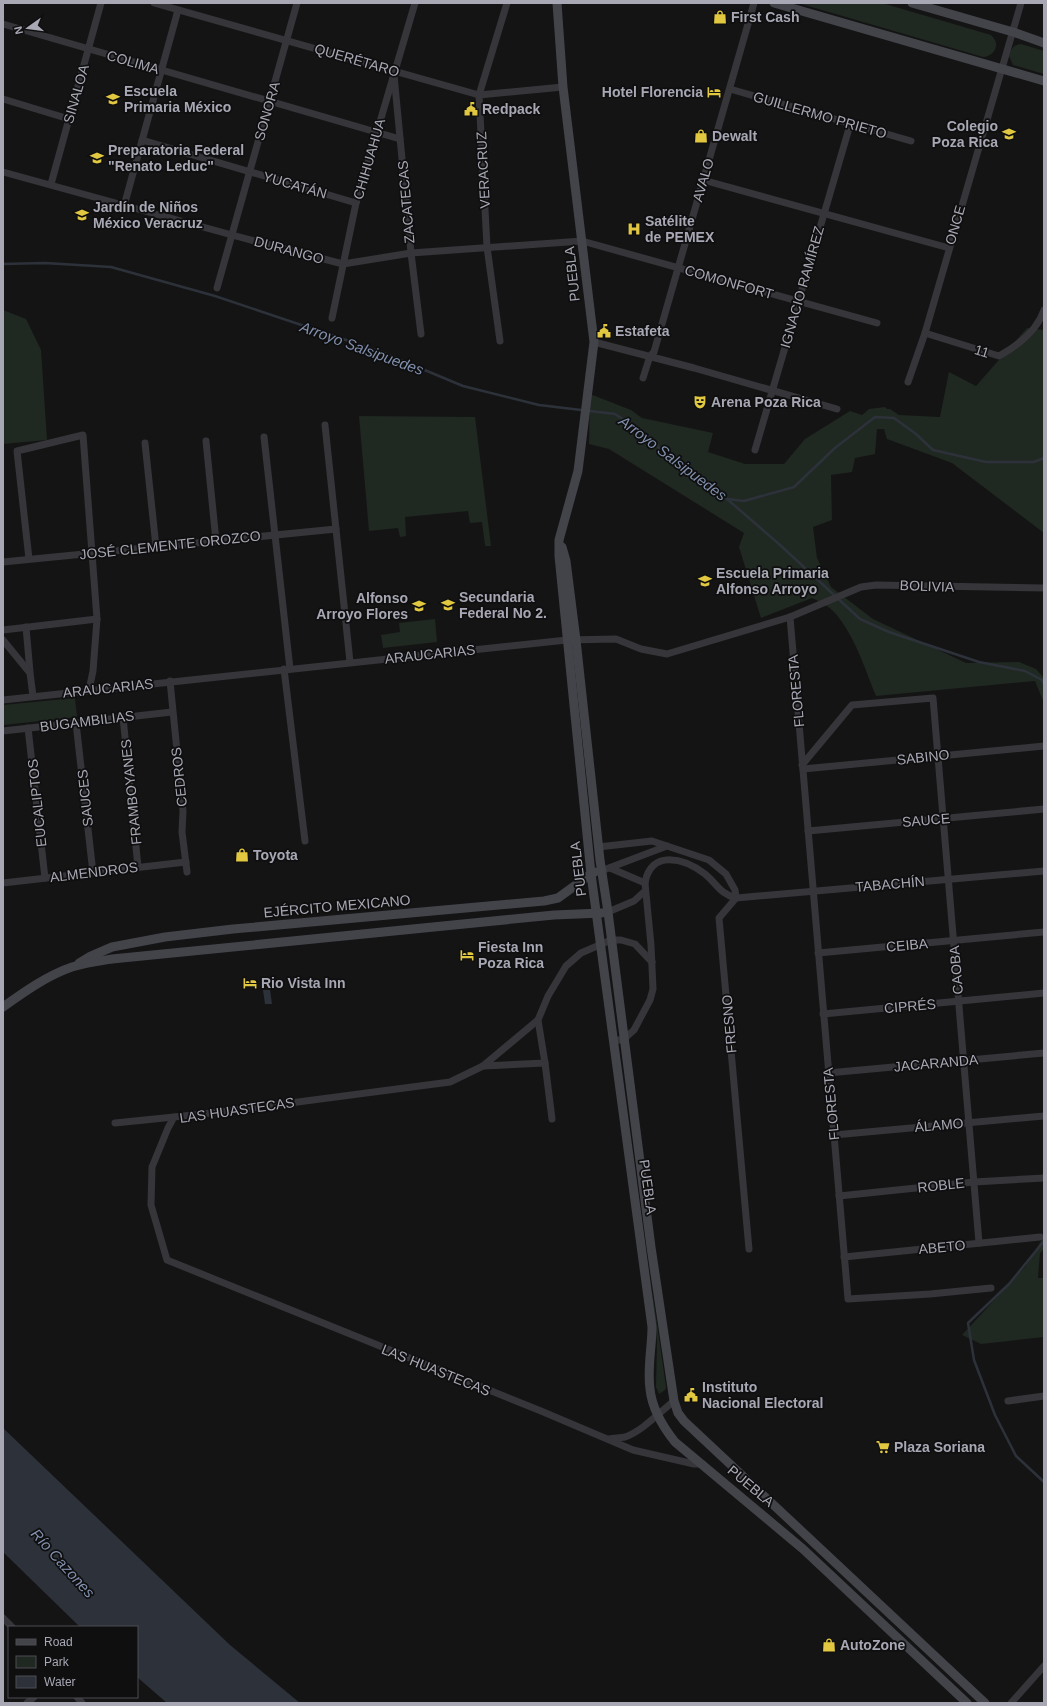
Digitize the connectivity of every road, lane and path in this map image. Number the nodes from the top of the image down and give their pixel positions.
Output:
1 (101, 3) edge
2 (154, 3) edge
3 (298, 3) edge
4 (415, 3) edge
5 (508, 3) edge
6 (557, 3) edge
7 (754, 3) edge
8 (774, 3) edge
9 (912, 3) edge
10 (1021, 3) edge
11 (178, 10) junction
12 (3, 24) edge
13 (1012, 32) junction
14 (287, 40) junction
15 (1044, 43) edge
16 (88, 49) junction
17 (1002, 68) junction
18 (162, 70) junction
19 (394, 71) junction
20 (1044, 81) edge
21 (563, 87) junction
22 (730, 89) junction
23 (479, 95) junction
24 (3, 99) edge
25 (270, 101) junction
26 (69, 119) junction
27 (850, 125) junction
28 (376, 132) junction
29 (400, 139) junction
30 (142, 140) junction
31 (911, 141) dead end
32 (3, 172) edge
33 (250, 172) junction
34 (703, 180) junction
35 (50, 184) junction
36 (356, 203) junction
37 (124, 206) junction
38 (824, 214) junction
39 (232, 235) junction
40 (582, 241) junction
41 (487, 247) junction
42 (949, 248) junction
43 (411, 254) junction
44 (343, 264) junction
45 (678, 267) junction
46 (217, 288) dead end
47 (798, 301) junction
48 (1044, 310) edge
49 (332, 318) dead end
50 (877, 323) dead end
51 (925, 332) junction
52 (421, 334) dead end
53 (500, 341) dead end
54 (594, 342) junction
55 (650, 356) junction
56 (643, 378) dead end
57 (908, 382) dead end
58 (772, 390) junction
59 (836, 409) dead end
60 (326, 425) dead end
61 (264, 437) dead end
62 (206, 441) dead end
63 (145, 443) dead end
64 (755, 450) dead end
65 (336, 529) junction
66 (274, 535) junction
67 (216, 541) junction
68 (156, 547) junction
69 (91, 553) junction
70 (29, 559) junction
71 (3, 562) edge
72 (1044, 588) edge
73 (790, 617) junction
74 (97, 620) junction
75 (26, 627) junction
76 (3, 630) edge
77 (3, 640) edge
78 (572, 640) junction
79 (350, 662) junction
80 (287, 669) junction
81 (30, 673) junction
82 (170, 681) junction
83 (89, 690) junction
84 (33, 696) junction
85 (933, 698) joint
86 (3, 700) edge
87 (172, 712) junction
88 (123, 717) junction
89 (76, 723) junction
90 (28, 728) junction
91 (3, 731) edge
92 (1044, 746) edge
93 (938, 756) junction
94 (802, 767) junction
95 (1044, 808) edge
96 (943, 818) junction
97 (808, 831) junction
98 (305, 841) dead end
99 (667, 846) junction
100 (598, 847) junction
101 (186, 862) junction
102 (138, 867) junction
103 (610, 868) junction
104 (601, 871) junction
105 (1044, 871) edge
106 (93, 872) junction
107 (187, 872) dead end
108 (591, 874) junction
109 (45, 878) junction
110 (948, 878) junction
111 (3, 883) edge
112 (645, 883) junction
113 (813, 890) junction
114 (645, 891) junction
115 (558, 898) junction
116 (736, 898) junction
117 (608, 912) junction
118 (597, 913) junction
119 (554, 915) junction
120 (344, 919) junction
121 (1044, 932) edge
122 (346, 936) junction
123 (165, 937) junction
124 (611, 940) junction
125 (954, 940) junction
126 (602, 945) junction
127 (818, 953) junction
128 (168, 954) junction
129 (652, 962) junction
130 (73, 967) junction
131 (1044, 993) edge
132 (959, 1001) junction
133 (3, 1007) edge
134 (823, 1014) junction
135 (538, 1020) junction
136 (624, 1039) junction
137 (614, 1042) junction
138 (1044, 1053) edge
139 (964, 1060) junction
140 (545, 1063) junction
141 (482, 1066) junction
142 (828, 1073) junction
143 (1044, 1116) edge
144 (174, 1117) junction
145 (552, 1119) dead end
146 (969, 1122) junction
147 (114, 1123) dead end
148 (834, 1134) junction
149 (1044, 1178) edge
150 (974, 1182) junction
151 (839, 1196) junction
152 (1040, 1237) dead end
153 (980, 1243) junction
154 (749, 1248) dead end
155 (844, 1257) junction
156 (991, 1288) dead end
157 (1044, 1396) edge
158 (674, 1401) junction
159 (1008, 1401) dead end
160 (657, 1414) junction
161 (609, 1439) junction
162 (703, 1464) junction
163 (3, 1618) edge
164 (11, 1626) edge
165 (1044, 1666) edge
166 (967, 1703) edge
167 (985, 1703) edge
168 (1011, 1703) edge

1 - 16 street, SINALOA
2 - 11 street, QUERÉTARO
3 - 14 street, SONORA
4 - 19 street, CHIHUAHUA
5 - 23 street, VERACRUZ
6 - 21 main road, PUEBLA
7 - 22 street, AVALO
8 - 17 main road
9 - 13 main road
10 - 13 street, ONCE
11 - 14 street, QUERÉTARO
11 - 18 street
12 - 16 street, COLIMA
13 - 15 main road
13 - 17 street, ONCE
14 - 19 street, QUERÉTARO
14 - 25 street, SONORA
16 - 18 street, COLIMA
16 - 26 street, SINALOA
17 - 20 main road
17 - 42 street, ONCE
18 - 25 street, COLIMA
18 - 30 street
19 - 23 street, QUERÉTARO
19 - 28 street, CHIHUAHUA
19 - 29 street, ZACATECAS
21 - 23 street, QUERÉTARO
21 - 40 main road, PUEBLA
22 - 27 street, GUILLERMO PRIETO
22 - 34 street, AVALO
23 - 41 street, VERACRUZ
24 - 26 street
25 - 28 street, COLIMA
25 - 33 street, SONORA
26 - 35 street, SINALOA
27 - 31 street, GUILLERMO PRIETO
27 - 38 street, IGNACIO RAMÍREZ
28 - 29 street, COLIMA
28 - 36 street, CHIHUAHUA
29 - 43 street, ZACATECAS
30 - 33 street, YUCATÁN
30 - 37 street
32 - 35 street, DURANGO
33 - 36 street, YUCATÁN
33 - 39 street, SONORA
34 - 38 street
34 - 45 street, AVALO
35 - 37 street, DURANGO
36 - 44 street, CHIHUAHUA
37 - 39 street, DURANGO
38 - 42 street
38 - 47 street, IGNACIO RAMÍREZ
39 - 44 street, DURANGO
39 - 46 street, SONORA
40 - 41 street, DURANGO
40 - 45 street, COMONFORT
40 - 54 main road, PUEBLA
41 - 43 street, DURANGO
41 - 53 street, VERACRUZ
42 - 51 street, ONCE
43 - 44 street, DURANGO
43 - 52 street, ZACATECAS
44 - 49 street, CHIHUAHUA
45 - 47 street, COMONFORT
45 - 55 street, AVALO
47 - 50 street, COMONFORT
47 - 58 street, IGNACIO RAMÍREZ
48 - 51 street, 11
51 - 57 street, ONCE
54 - 55 street
54 - 78 main road, PUEBLA
55 - 56 street, AVALO
55 - 58 street
58 - 59 street
58 - 64 street, IGNACIO RAMÍREZ
60 - 65 street
61 - 66 street
62 - 67 street
63 - 68 street
65 - 66 street, JOSÉ CLEMENTE OROZCO
65 - 79 street
66 - 67 street, JOSÉ CLEMENTE OROZCO
66 - 80 street
67 - 68 street, JOSÉ CLEMENTE OROZCO
68 - 69 street, JOSÉ CLEMENTE OROZCO
69 - 70 street, JOSÉ CLEMENTE OROZCO
69 - 70 street
69 - 74 street
70 - 71 street, JOSÉ CLEMENTE OROZCO
72 - 73 street, BOLIVIA
73 - 78 street, ARAUCARIAS
73 - 94 street, FLORESTA
74 - 75 street
74 - 83 street
75 - 76 street
75 - 81 street
77 - 81 street
78 - 79 street, ARAUCARIAS
78 - 100 main road, PUEBLA
78 - 108 main road, PUEBLA
79 - 80 street, ARAUCARIAS
80 - 82 street, ARAUCARIAS
80 - 98 street
81 - 84 street
82 - 83 street, ARAUCARIAS
82 - 87 street, CEDROS
83 - 84 street, ARAUCARIAS
84 - 86 street, ARAUCARIAS
85 - 93 street, CAOBA
85 - 94 street, FLORESTA
87 - 88 street, BUGAMBILIAS
87 - 101 street, CEDROS
88 - 89 street, BUGAMBILIAS
88 - 102 street, FRAMBOYANES
89 - 90 street, BUGAMBILIAS
89 - 106 street, SAUCES
90 - 91 street, BUGAMBILIAS
90 - 109 street, EUCALIPTOS
92 - 93 street, SABINO
93 - 94 street, SABINO
93 - 96 street, CAOBA
94 - 97 street, FLORESTA
95 - 96 street, SAUCE
96 - 97 street, SAUCE
96 - 110 street, CAOBA
97 - 113 street, FLORESTA
99 - 100 street
99 - 103 street
99 - 116 street
100 - 104 main road, PUEBLA
101 - 102 street, ALMENDROS
101 - 107 street, CEDROS
102 - 106 street, ALMENDROS
103 - 104 street
103 - 112 street
104 - 108 main road, EJÉRCITO MEXICANO
104 - 117 main road, PUEBLA
105 - 110 street, TABACHÍN
106 - 109 street, ALMENDROS
108 - 115 main road, EJÉRCITO MEXICANO
108 - 118 main road, PUEBLA
109 - 111 street, ALMENDROS
110 - 113 street, TABACHÍN
110 - 125 street, CAOBA
112 - 114 street
112 - 116 street
113 - 116 street, TABACHÍN
113 - 127 street, FLORESTA
114 - 117 street
114 - 129 street
115 - 119 main road
115 - 120 main road, EJÉRCITO MEXICANO
116 - 154 street, FRESNO
117 - 118 main road, EJÉRCITO MEXICANO
117 - 124 main road, PUEBLA
118 - 119 main road, EJÉRCITO MEXICANO
118 - 126 main road, PUEBLA
119 - 122 main road, EJÉRCITO MEXICANO
120 - 122 main road
120 - 123 main road, EJÉRCITO MEXICANO
121 - 125 street, CEIBA
122 - 128 main road, EJÉRCITO MEXICANO
123 - 128 main road
123 - 130 main road, EJÉRCITO MEXICANO
124 - 126 street, LAS HUASTECAS
124 - 129 street
124 - 136 main road, PUEBLA
125 - 127 street, CEIBA
125 - 132 street, CAOBA
126 - 135 street, LAS HUASTECAS
126 - 137 main road, PUEBLA
127 - 134 street, FLORESTA
128 - 130 main road, EJÉRCITO MEXICANO
129 - 136 street
130 - 133 main road, EJÉRCITO MEXICANO
131 - 132 street, CIPRÉS
132 - 134 street, CIPRÉS
132 - 139 street, CAOBA
134 - 142 street, FLORESTA
135 - 140 street
135 - 141 street, LAS HUASTECAS
136 - 137 street
136 - 158 main road, PUEBLA
137 - 160 main road, PUEBLA
138 - 139 street, JACARANDA
139 - 142 street, JACARANDA
139 - 146 street, CAOBA
140 - 141 street
140 - 145 street
141 - 144 street, LAS HUASTECAS
142 - 148 street, FLORESTA
143 - 146 street, ÁLAMO
144 - 147 street
144 - 161 street, LAS HUASTECAS
146 - 148 street, ÁLAMO
146 - 150 street, CAOBA
148 - 151 street, FLORESTA
149 - 150 street, ROBLE
150 - 151 street, ROBLE
150 - 153 street, CAOBA
151 - 155 street, FLORESTA
152 - 153 street, ABETO
153 - 155 street, ABETO
155 - 156 street, FLORESTA
157 - 159 street
158 - 160 street, LAS HUASTECAS
158 - 167 main road, PUEBLA
160 - 161 street, LAS HUASTECAS
160 - 162 main road, PUEBLA
161 - 162 street, LAS HUASTECAS
162 - 166 main road, PUEBLA
163 - 164 street
165 - 168 street

